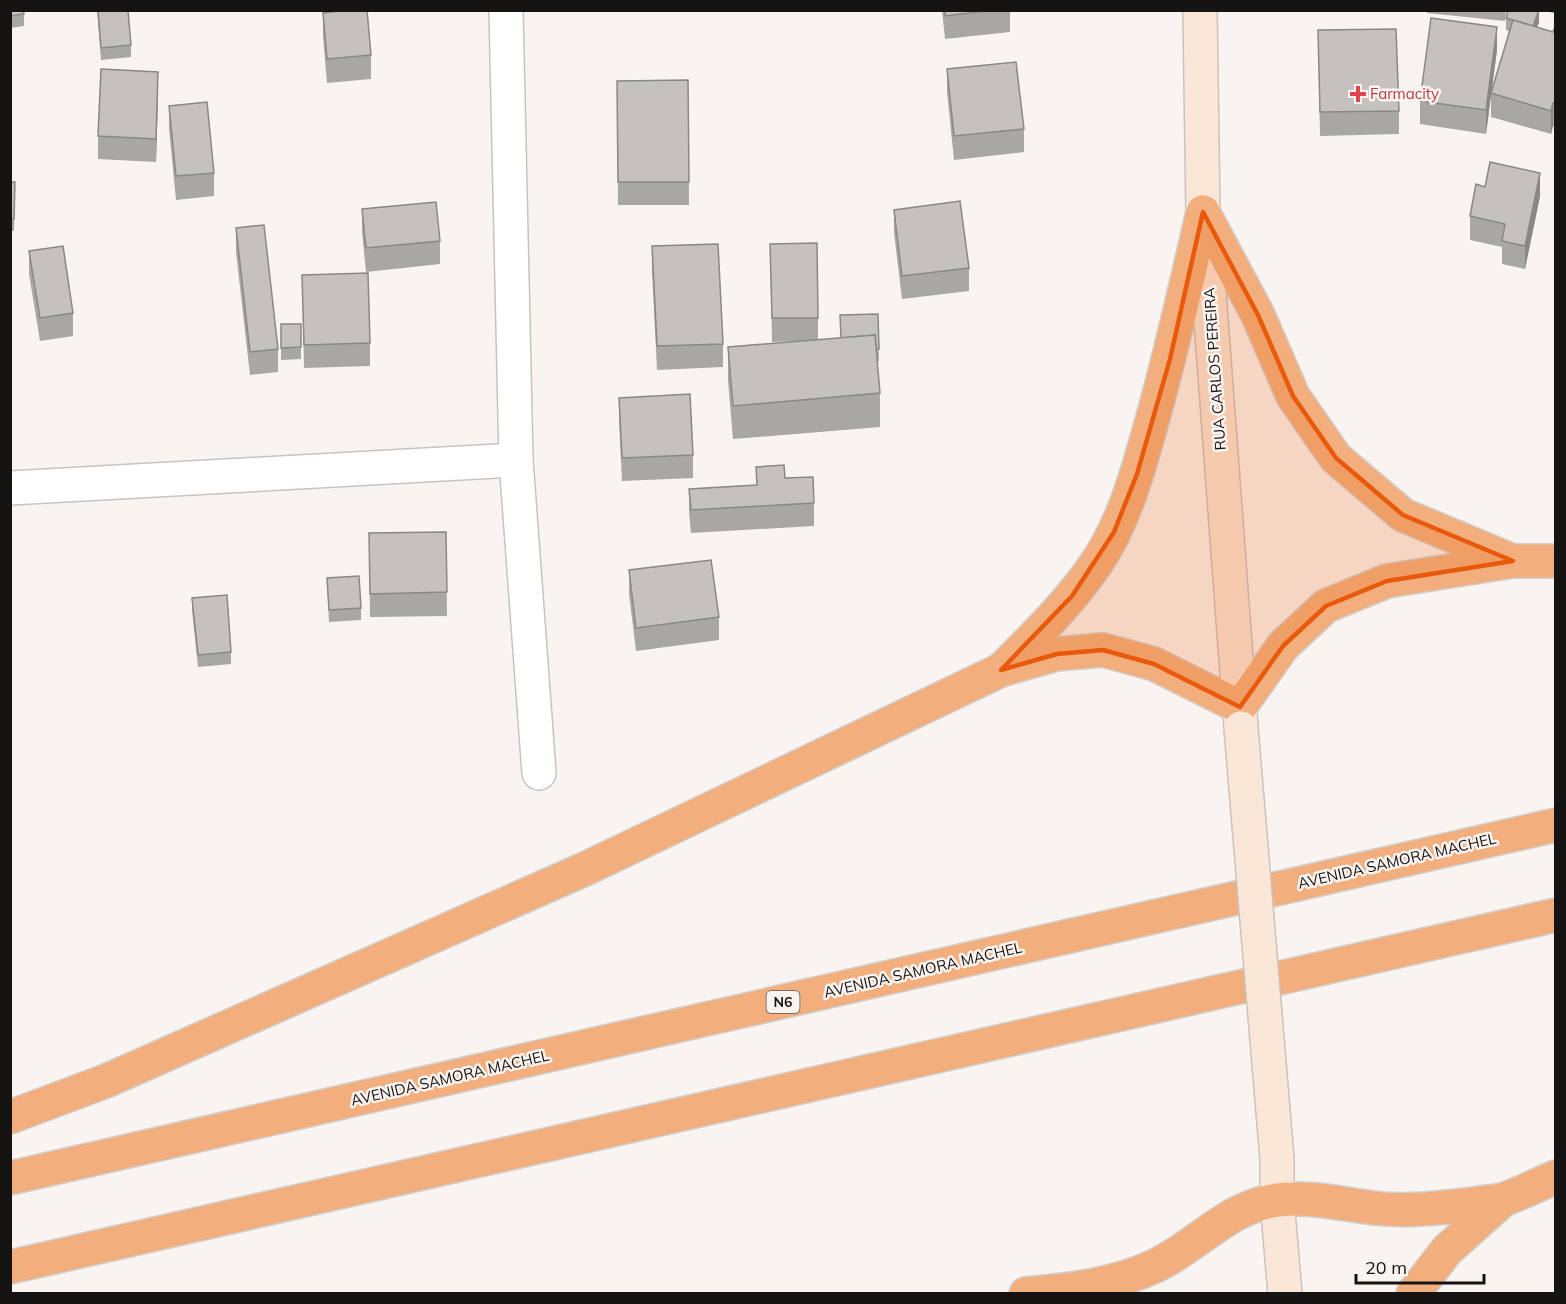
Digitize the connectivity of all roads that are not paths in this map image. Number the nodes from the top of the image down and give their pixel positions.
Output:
1 (506, 10) edge
2 (1200, 10) edge
3 (1203, 212) junction
4 (516, 460) junction
5 (10, 488) edge
6 (1513, 561) junction
7 (1556, 561) edge
8 (1001, 670) junction
9 (1240, 718) junction
10 (539, 773) dead end
11 (1556, 825) edge
12 (1556, 915) edge
13 (10, 1117) edge
14 (1556, 1177) edge
15 (10, 1178) edge
16 (1277, 1200) junction
17 (1503, 1200) junction
18 (10, 1267) edge
19 (1026, 1293) edge
20 (1285, 1293) edge
21 (1413, 1293) edge

1 - 4 street
2 - 3 main road, RUA CARLOS PEREIRA
3 - 6 highway
3 - 8 highway
3 - 9 main road, RUA CARLOS PEREIRA
4 - 5 street
4 - 10 street
6 - 7 highway
6 - 9 highway
8 - 9 highway
8 - 13 highway
9 - 16 main road, RUA CARLOS PEREIRA, bridge
11 - 15 highway, AVENIDA SAMORA MACHEL / N6
12 - 18 highway
14 - 17 highway
16 - 17 highway
16 - 19 highway
16 - 20 main road, RUA CARLOS PEREIRA
17 - 21 highway

